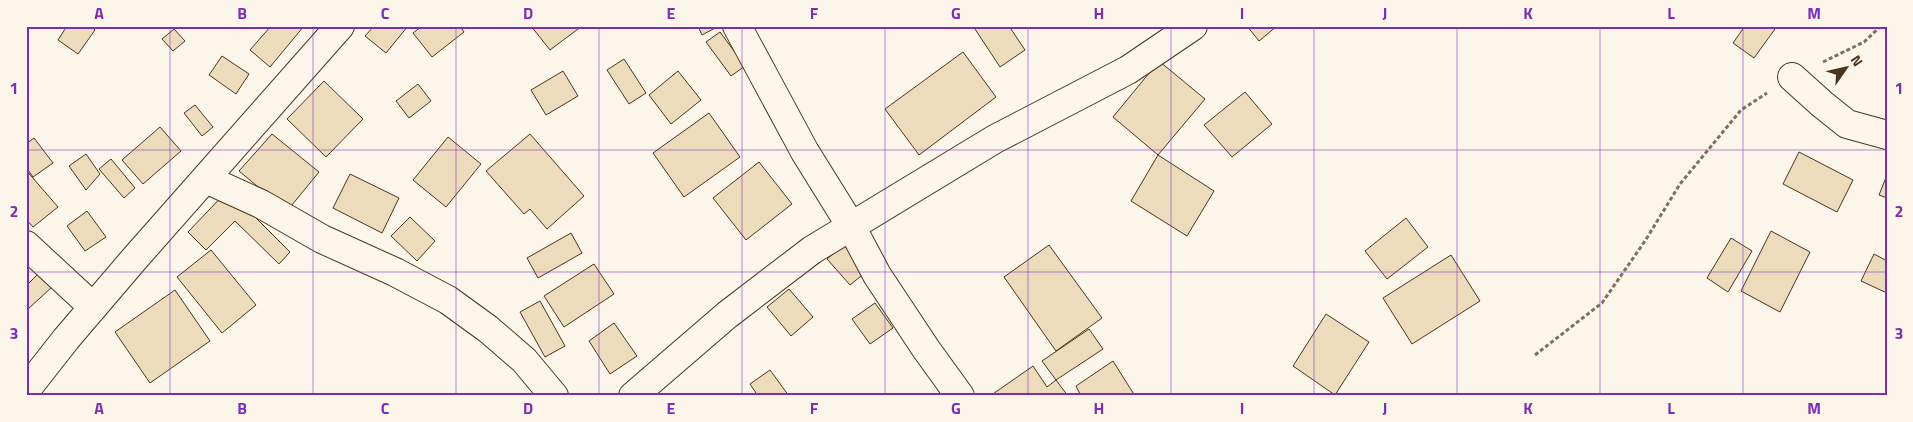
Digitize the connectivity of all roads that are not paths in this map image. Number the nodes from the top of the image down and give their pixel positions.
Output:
1 (340, 26) edge
2 (737, 26) edge
3 (1193, 26) edge
4 (1792, 77) road end
5 (1887, 135) edge
6 (206, 179) junction
7 (851, 226) junction
8 (26, 245) edge
9 (93, 306) junction
10 (26, 390) edge
11 (554, 396) edge
12 (633, 396) edge
13 (960, 396) edge

1 - 6 street
2 - 7 street
3 - 7 street
4 - 5 street
6 - 9 street
6 - 11 street
7 - 12 street
7 - 13 street
8 - 9 street
9 - 10 street

